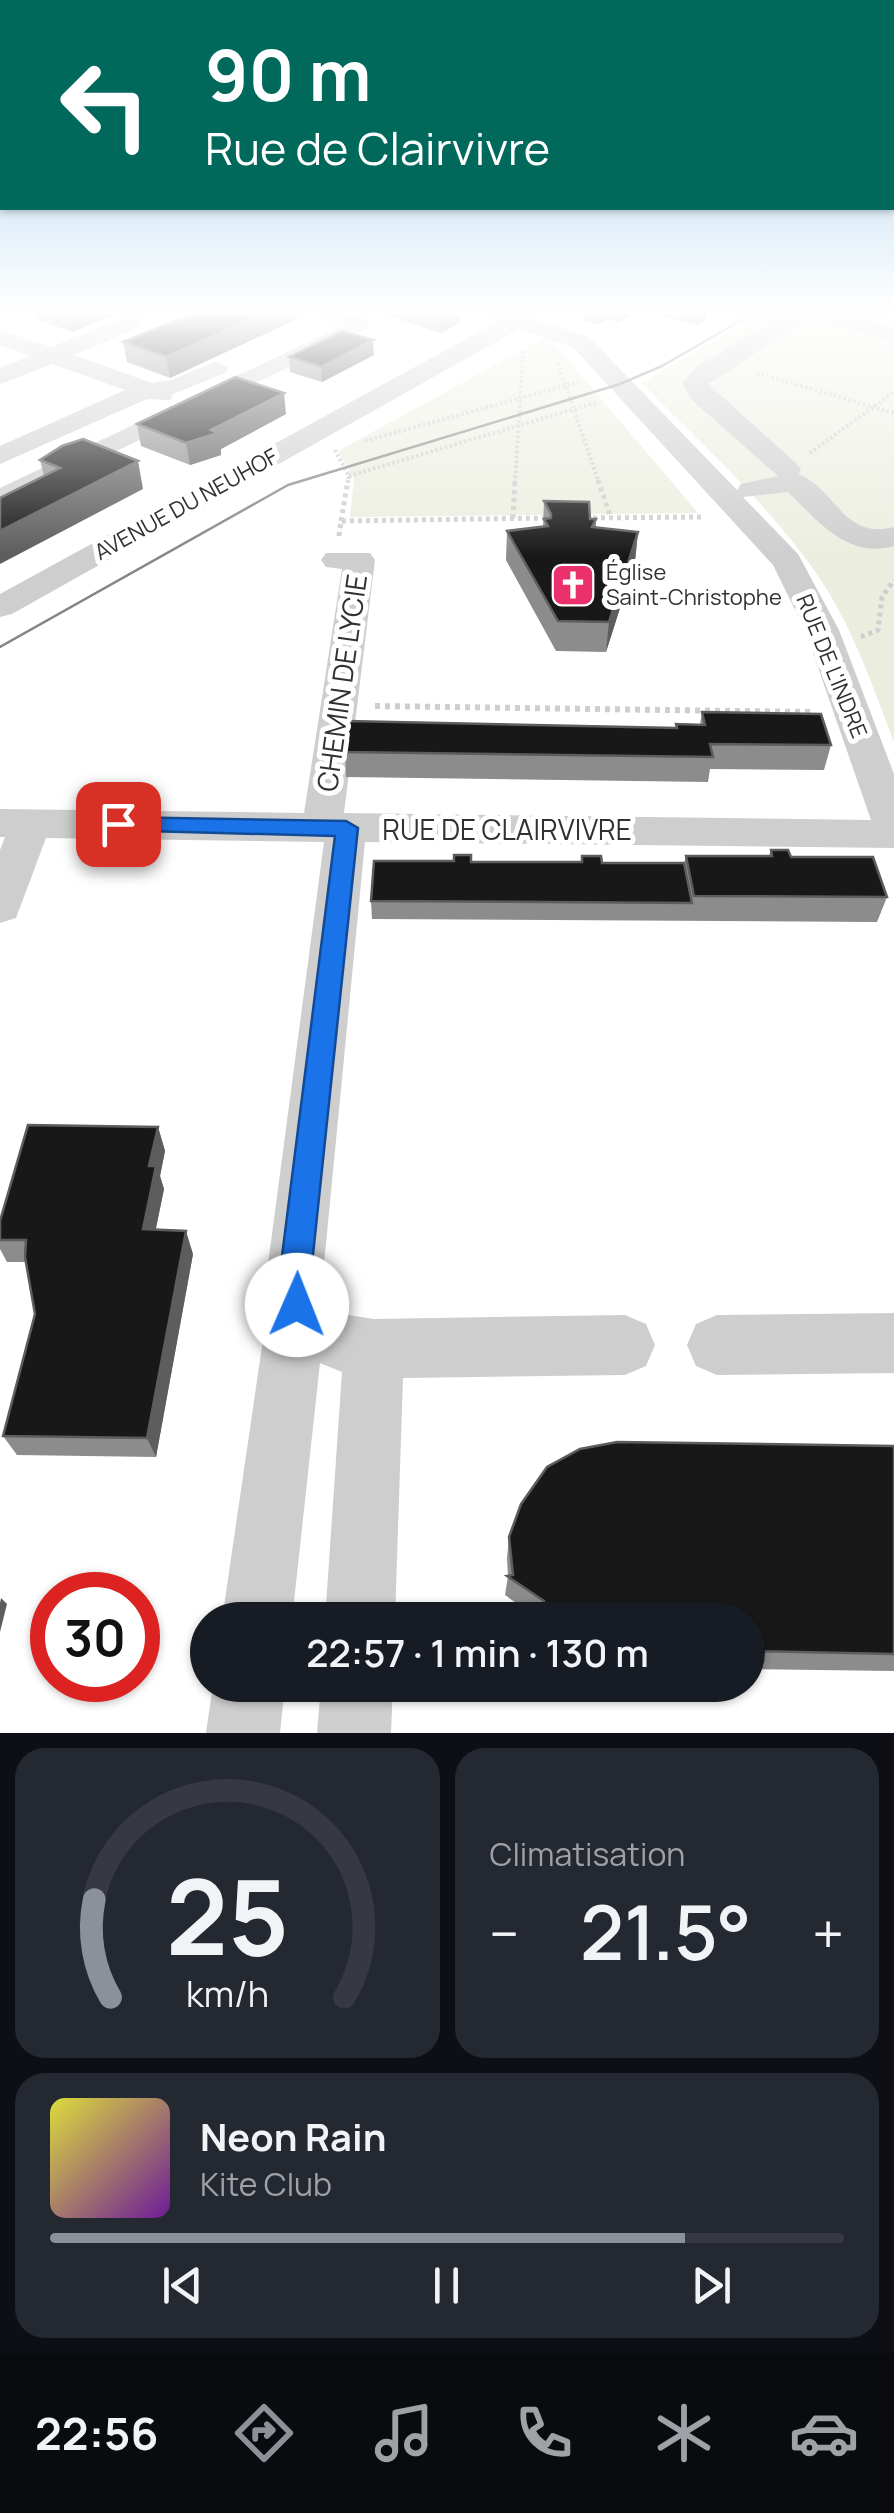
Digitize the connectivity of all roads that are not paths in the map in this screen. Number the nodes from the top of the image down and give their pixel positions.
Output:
1 (140, 395) edge
2 (160, 395) edge
3 (219, 395) edge
4 (393, 395) edge
5 (623, 395) edge
6 (703, 395) edge
7 (194, 407) junction
8 (0, 456) edge
9 (786, 470) road end
10 (0, 499) edge
11 (735, 504) junction
12 (894, 536) edge
13 (337, 560) road end
14 (0, 606) edge
15 (16, 823) edge
16 (334, 828) junction
17 (894, 831) edge
18 (0, 907) edge
19 (297, 1305) junction
20 (894, 1343) edge
21 (717, 1344) dead end
22 (625, 1345) dead end
23 (374, 1349) junction
24 (259, 1602) edge
25 (361, 1602) edge
26 (246, 1702) edge
27 (356, 1702) edge
28 (242, 1733) edge
29 (354, 1733) edge

1 - 8 street
2 - 7 street
3 - 7 street
4 - 14 street, AVENUE DU NEUHOF
5 - 11 street, RUE DE L'INDRE
6 - 9 street
7 - 10 street
11 - 12 street
11 - 17 street, RUE DE L'INDRE
13 - 16 street, CHEMIN DE LYCIE
15 - 16 street, RUE DE CLAIRVIVRE
15 - 18 street
16 - 17 street, RUE DE CLAIRVIVRE
16 - 19 street, CHEMIN DE LYCIE
19 - 23 street
19 - 24 street, CHEMIN DE LYCIE
20 - 21 street
22 - 23 street
23 - 25 street
26 - 28 street
27 - 29 street

